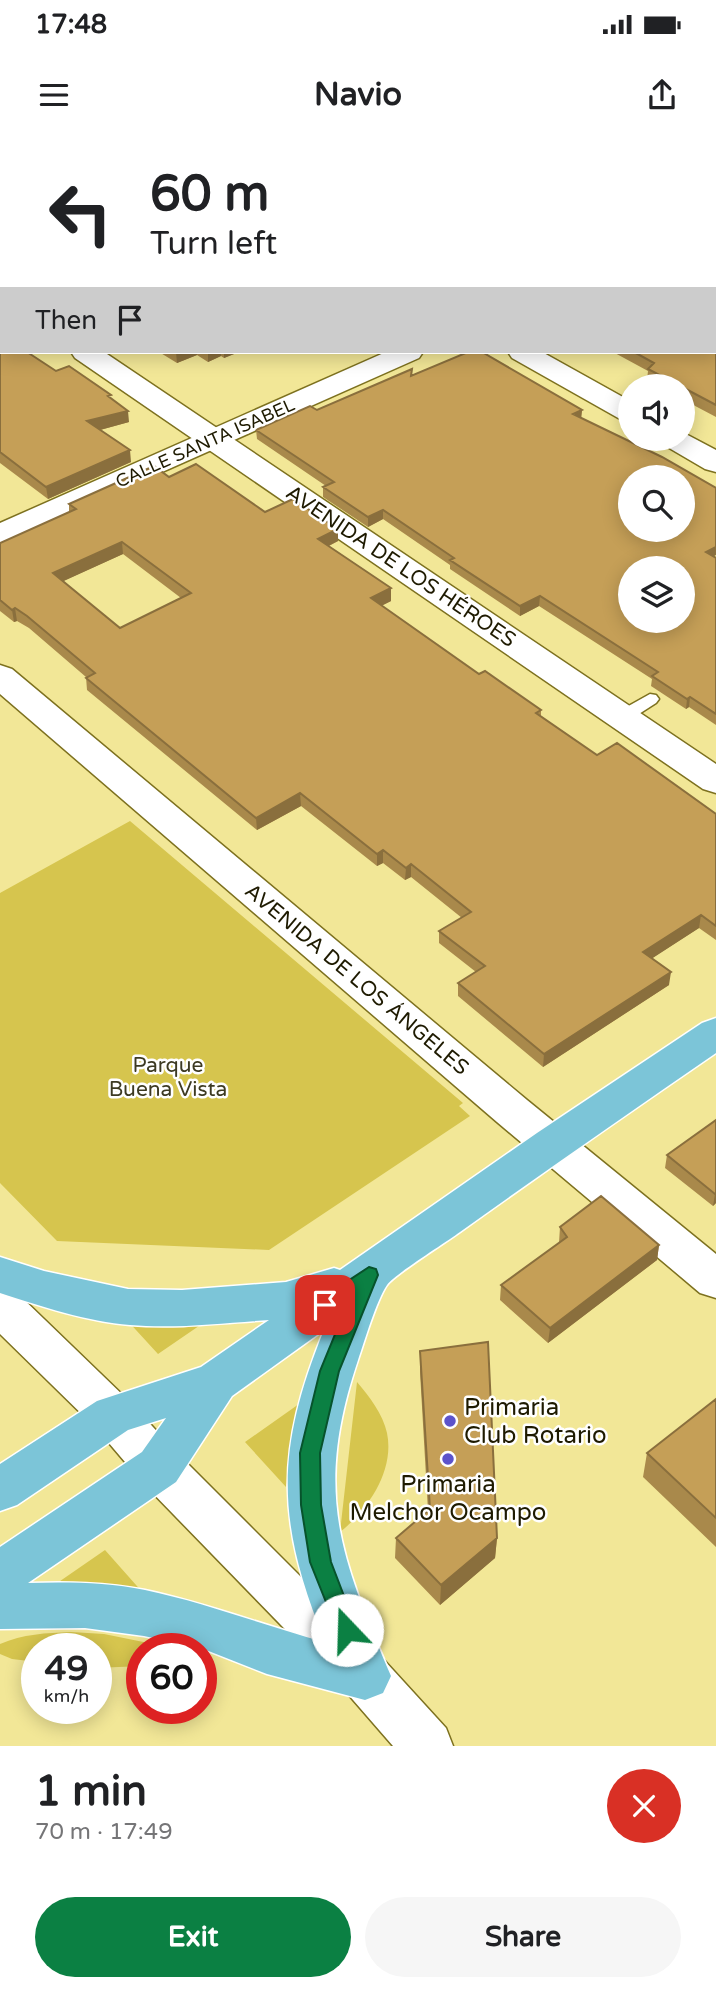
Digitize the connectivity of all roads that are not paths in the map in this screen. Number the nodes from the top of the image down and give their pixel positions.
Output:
1 (88, 354) edge
2 (405, 354) edge
3 (526, 354) edge
4 (618, 406) edge
5 (214, 439) junction
6 (695, 451) edge
7 (716, 463) edge
8 (0, 535) edge
9 (0, 676) edge
10 (650, 699) dead end
11 (622, 717) junction
12 (716, 781) edge
13 (716, 1032) edge
14 (552, 1144) junction
15 (0, 1275) edge
16 (369, 1275) junction
17 (716, 1280) edge
18 (0, 1305) edge
19 (216, 1382) junction
20 (113, 1415) junction
21 (159, 1467) junction
22 (0, 1490) edge
23 (0, 1574) edge
24 (0, 1606) edge
25 (365, 1676) junction
26 (427, 1746) edge

1 - 5 street, AVENIDA DE LOS HÉROES
2 - 5 street, CALLE SANTA ISABEL
3 - 4 street
5 - 8 street, CALLE SANTA ISABEL
5 - 11 street, AVENIDA DE LOS HÉROES
6 - 7 street
9 - 14 street, AVENIDA DE LOS ÁNGELES
10 - 11 lane
11 - 12 street, AVENIDA DE LOS HÉROES
13 - 14 main road
14 - 16 main road
14 - 17 street, AVENIDA DE LOS ÁNGELES
15 - 16 main road
16 - 19 main road
16 - 25 main road
18 - 20 street
19 - 20 main road
19 - 21 main road
20 - 21 street
20 - 22 main road
21 - 23 main road
21 - 25 street
24 - 25 main road
25 - 26 street

